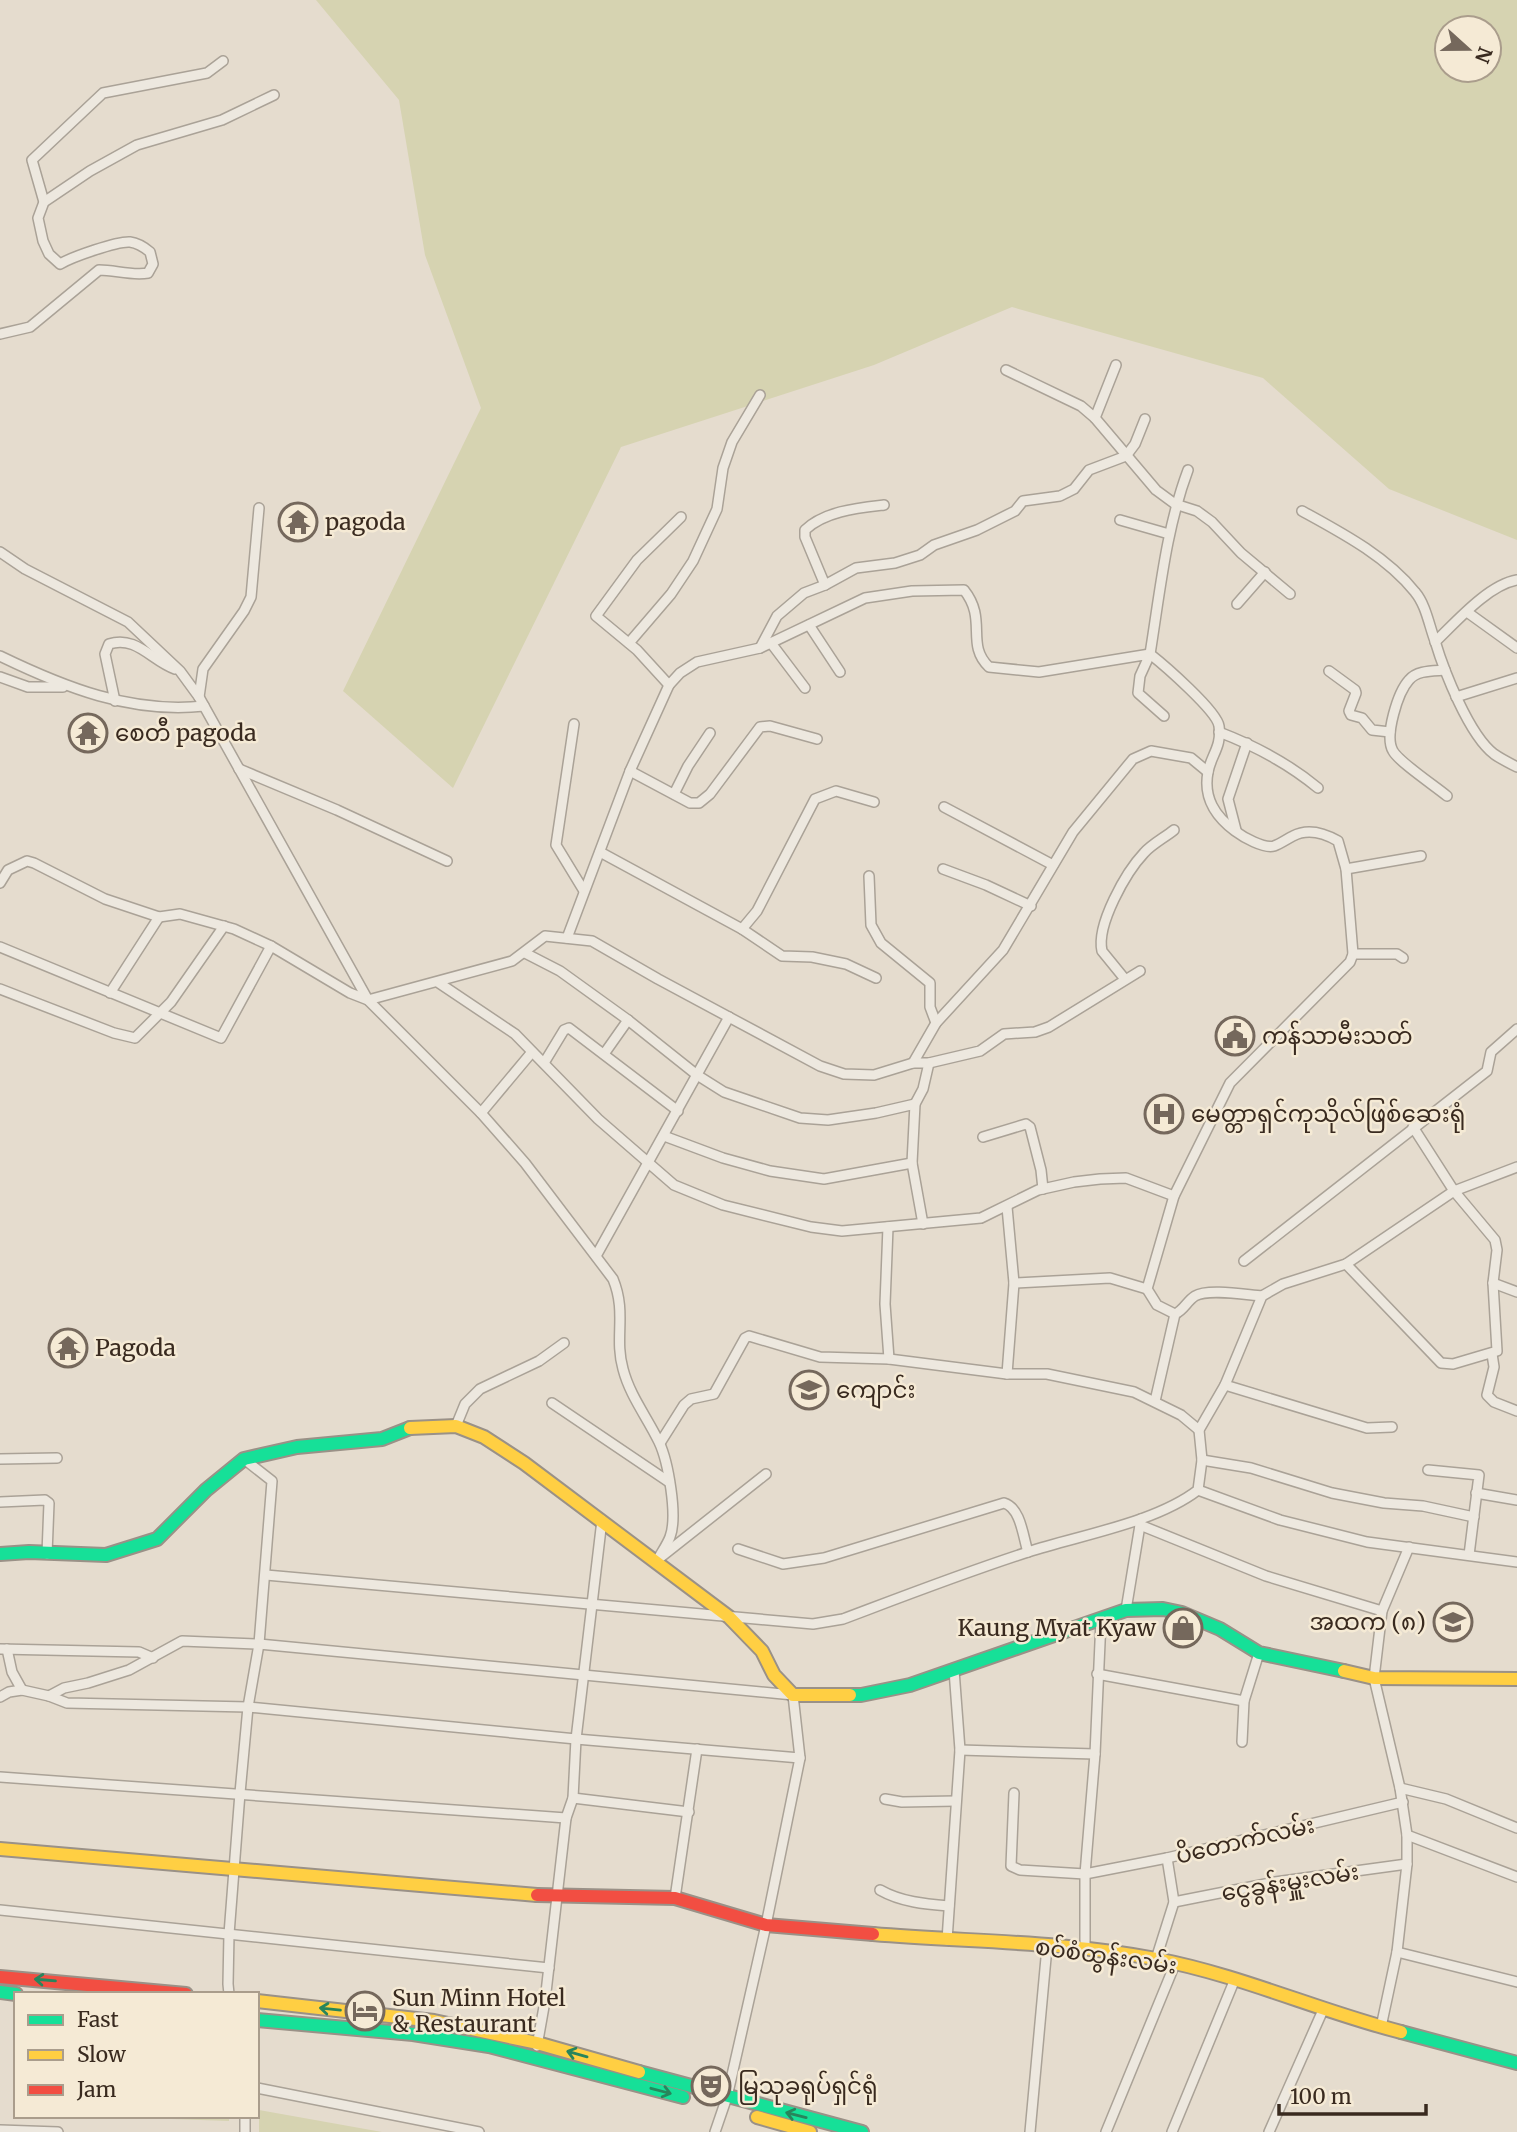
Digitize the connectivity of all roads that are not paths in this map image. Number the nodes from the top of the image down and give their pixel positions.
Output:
1 (223, 61) dead end
2 (274, 95) dead end
3 (44, 202) junction
4 (0, 334) edge
5 (1116, 365) dead end
6 (1006, 369) dead end
7 (760, 396) dead end
8 (1095, 418) junction
9 (1145, 419) dead end
10 (1126, 456) junction
11 (1188, 470) dead end
12 (1175, 504) junction
13 (884, 505) dead end
14 (259, 508) dead end
15 (1303, 511) dead end
16 (681, 517) dead end
17 (1120, 520) dead end
18 (1169, 534) junction
19 (0, 552) edge
20 (1265, 572) junction
21 (1517, 580) edge
22 (825, 585) junction
23 (1290, 594) dead end
24 (1237, 604) dead end
25 (1467, 612) junction
26 (809, 625) junction
27 (1435, 642) junction
28 (629, 643) junction
29 (771, 643) junction
30 (760, 648) junction
31 (1517, 648) edge
32 (1150, 654) junction
33 (0, 656) edge
34 (1445, 670) junction
35 (180, 671) junction
36 (1329, 671) dead end
37 (840, 672) dead end
38 (0, 677) edge
39 (1517, 678) edge
40 (668, 685) junction
41 (68, 687) junction
42 (805, 688) dead end
43 (200, 696) junction
44 (1456, 697) junction
45 (115, 701) junction
46 (204, 706) junction
47 (1164, 716) dead end
48 (574, 724) dead end
49 (1219, 732) junction
50 (1390, 732) junction
51 (710, 733) dead end
52 (817, 739) dead end
53 (1247, 743) junction
54 (1517, 767) edge
55 (239, 769) junction
56 (629, 771) junction
57 (1208, 772) junction
58 (1318, 788) dead end
59 (674, 794) junction
60 (1447, 796) dead end
61 (874, 802) dead end
62 (944, 807) dead end
63 (1174, 830) dead end
64 (1236, 832) junction
65 (600, 852) junction
66 (1421, 856) dead end
67 (447, 861) dead end
68 (1053, 865) junction
69 (943, 869) dead end
70 (1346, 869) junction
71 (869, 876) dead end
72 (0, 883) edge
73 (584, 891) junction
74 (1031, 906) junction
75 (159, 917) junction
76 (224, 926) junction
77 (742, 929) junction
78 (567, 939) junction
79 (271, 946) junction
80 (0, 947) edge
81 (525, 953) junction
82 (1353, 954) junction
83 (1403, 958) dead end
84 (1140, 971) dead end
85 (876, 978) dead end
86 (1125, 978) junction
87 (439, 983) junction
88 (0, 989) edge
89 (110, 993) junction
90 (368, 1000) junction
91 (160, 1012) junction
92 (729, 1017) junction
93 (628, 1020) junction
94 (936, 1023) junction
95 (1517, 1029) edge
96 (532, 1052) junction
97 (604, 1055) junction
98 (544, 1063) junction
99 (913, 1063) junction
100 (929, 1063) junction
101 (697, 1075) junction
102 (915, 1104) junction
103 (678, 1111) junction
104 (481, 1113) junction
105 (1413, 1128) junction
106 (664, 1136) junction
107 (983, 1137) dead end
108 (1517, 1160) edge
109 (648, 1162) junction
110 (912, 1163) junction
111 (1517, 1167) edge
112 (1507, 1171) junction
113 (1043, 1189) junction
114 (1454, 1191) junction
115 (1174, 1196) junction
116 (1007, 1207) junction
117 (923, 1224) junction
118 (888, 1227) junction
119 (596, 1256) junction
120 (1244, 1261) dead end
121 (1346, 1264) junction
122 (1014, 1283) junction
123 (1493, 1283) junction
124 (1147, 1289) junction
125 (1517, 1292) edge
126 (1262, 1296) junction
127 (1175, 1314) junction
128 (564, 1343) dead end
129 (1492, 1353) junction
130 (889, 1359) junction
131 (1007, 1374) junction
132 (1225, 1385) junction
133 (1155, 1401) junction
134 (552, 1403) dead end
135 (1517, 1411) edge
136 (456, 1426) junction
137 (1392, 1427) dead end
138 (1199, 1430) junction
139 (660, 1443) junction
140 (57, 1458) dead end
141 (0, 1459) edge
142 (244, 1459) junction
143 (1202, 1460) junction
144 (1428, 1470) dead end
145 (766, 1474) dead end
146 (669, 1482) junction
147 (1198, 1490) junction
148 (1476, 1493) junction
149 (1517, 1500) edge
150 (0, 1502) edge
151 (1474, 1517) junction
152 (602, 1520) junction
153 (1141, 1521) junction
154 (1409, 1547) junction
155 (738, 1549) dead end
156 (1028, 1552) junction
157 (0, 1554) edge
158 (47, 1554) junction
159 (1469, 1555) junction
160 (657, 1560) junction
161 (1517, 1562) edge
162 (266, 1575) junction
163 (592, 1604) junction
164 (1126, 1610) junction
165 (1381, 1611) junction
166 (729, 1617) junction
167 (1101, 1620) junction
168 (259, 1644) junction
169 (4, 1649) edge
170 (1259, 1653) junction
171 (153, 1658) junction
172 (954, 1670) junction
173 (1097, 1674) junction
174 (584, 1676) junction
175 (1374, 1678) junction
176 (1517, 1679) edge
177 (22, 1690) junction
178 (793, 1695) junction
179 (49, 1696) junction
180 (0, 1697) edge
181 (1244, 1702) junction
182 (248, 1707) junction
183 (576, 1739) junction
184 (1242, 1742) dead end
185 (697, 1749) junction
186 (960, 1750) junction
187 (1095, 1754) junction
188 (800, 1758) junction
189 (0, 1777) edge
190 (1400, 1788) junction
191 (240, 1793) junction
192 (1014, 1793) dead end
193 (573, 1798) junction
194 (885, 1800) dead end
195 (956, 1801) junction
196 (1403, 1802) junction
197 (689, 1812) junction
198 (566, 1818) junction
199 (1517, 1828) edge
200 (1407, 1835) junction
201 (0, 1850) edge
202 (1167, 1858) junction
203 (1407, 1864) junction
204 (235, 1869) junction
205 (1085, 1874) junction
206 (1517, 1877) edge
207 (880, 1890) dead end
208 (557, 1897) junction
209 (675, 1898) junction
210 (1174, 1902) junction
211 (949, 1906) junction
212 (0, 1910) edge
213 (766, 1925) junction
214 (229, 1934) junction
215 (947, 1940) junction
216 (1047, 1947) junction
217 (1085, 1949) junction
218 (1397, 1952) junction
219 (1156, 1959) junction
220 (1175, 1964) junction
221 (549, 1968) junction
222 (0, 1977) edge
223 (1235, 1979) junction
224 (1517, 1982) edge
225 (164, 1992) edge
226 (229, 1992) edge
227 (259, 2001) edge
228 (1323, 2010) junction
229 (259, 2020) edge
230 (1381, 2027) junction
231 (537, 2043) junction
232 (535, 2058) junction
233 (1517, 2063) edge
234 (259, 2088) edge
235 (725, 2102) junction
236 (0, 2130) edge
237 (58, 2132) edge
238 (479, 2132) edge
239 (715, 2132) edge
240 (810, 2132) edge
241 (862, 2132) edge
242 (1030, 2132) edge
243 (1106, 2132) edge
244 (1172, 2132) edge
245 (1269, 2132) edge

1 - 3 street
2 - 3 street
3 - 4 street
5 - 8 street
6 - 8 street
7 - 28 street
8 - 10 street
9 - 10 street
10 - 12 street
10 - 22 street
11 - 12 street
12 - 18 street
12 - 20 street
13 - 22 street
14 - 43 street
15 - 27 street
16 - 28 street
17 - 18 street
18 - 32 street
19 - 35 street
20 - 23 street
20 - 24 street
21 - 25 street
22 - 30 street
25 - 27 street
25 - 31 street
26 - 29 street
26 - 32 street
26 - 37 street
27 - 34 street
28 - 40 street
29 - 30 street
29 - 42 street
30 - 40 street
32 - 47 street
32 - 49 street
33 - 41 street
34 - 44 street
34 - 50 street
35 - 43 street
35 - 45 street
36 - 50 street
38 - 41 street
39 - 44 street
40 - 56 street
41 - 45 street
43 - 46 street
44 - 54 street
45 - 46 street
46 - 55 street
48 - 73 street
49 - 53 street
49 - 57 street
50 - 60 street
51 - 59 street
52 - 59 street
53 - 58 street
53 - 64 street
55 - 67 street
55 - 90 street
56 - 59 street
56 - 65 street
57 - 64 street
57 - 68 street
61 - 77 street
62 - 68 street
63 - 86 street
64 - 70 street
65 - 73 street
65 - 77 street
66 - 70 street
68 - 74 street
69 - 74 street
70 - 82 street
71 - 94 street
72 - 75 street
73 - 78 street
74 - 94 street
75 - 76 street
75 - 89 street
76 - 79 street
76 - 91 street
77 - 85 street
78 - 81 street
78 - 92 street
79 - 90 street
79 - 91 street
80 - 89 street
81 - 87 street
81 - 93 street
82 - 83 street
82 - 115 street
84 - 86 street
86 - 100 street
87 - 90 street
87 - 96 street
88 - 91 street
89 - 91 street
90 - 104 street
92 - 99 street
92 - 101 street
93 - 97 street
93 - 101 street
94 - 99 street
95 - 105 street
96 - 98 street
96 - 104 street
97 - 98 street
97 - 103 street
98 - 109 street
99 - 100 street
100 - 102 street
101 - 102 street
101 - 103 street
102 - 110 street
103 - 106 street
104 - 119 street
105 - 114 street
105 - 120 street
106 - 109 street
106 - 110 street
107 - 113 street
108 - 112 street
109 - 118 street
109 - 119 street
110 - 117 street
111 - 112 street
112 - 114 street
113 - 115 street
113 - 116 street
114 - 121 street
114 - 123 street
115 - 124 street
116 - 117 street
116 - 122 street
117 - 118 street
118 - 130 street
119 - 139 street
121 - 126 street
121 - 129 street
122 - 124 street
122 - 131 street
123 - 125 street
123 - 129 street
124 - 127 street
126 - 127 street
126 - 132 street
127 - 133 street
128 - 136 street
129 - 135 street
130 - 131 street
130 - 139 street
131 - 133 street
132 - 137 street
132 - 138 street
133 - 138 street
134 - 146 street
136 - 142 main road
136 - 152 main road
138 - 143 street
139 - 146 street
140 - 141 street
142 - 158 main road
142 - 162 street
143 - 147 street
143 - 151 street
144 - 148 street
145 - 160 street
146 - 160 street
147 - 153 street
147 - 154 street
148 - 149 street
148 - 151 street
150 - 158 street
151 - 159 street
152 - 160 main road
152 - 163 street
153 - 156 street
153 - 164 street
153 - 165 street
154 - 159 street
154 - 165 street
155 - 156 street
156 - 166 street
157 - 158 main road
159 - 161 street
160 - 166 main road
162 - 163 street
162 - 168 street
163 - 166 street
163 - 174 street
164 - 167 main road
164 - 170 main road
165 - 175 street
166 - 178 main road
167 - 172 main road
167 - 173 street
168 - 171 street
168 - 174 street
168 - 182 street
169 - 171 street
169 - 177 street
170 - 175 main road
170 - 181 street
171 - 179 street
172 - 178 main road
172 - 186 street
173 - 181 street
173 - 187 street
174 - 178 street
174 - 183 street
175 - 176 main road
175 - 190 street
177 - 179 street
177 - 180 street
178 - 188 street
179 - 182 street
181 - 184 street
182 - 183 street
182 - 191 street
183 - 185 street
183 - 193 street
185 - 188 street
185 - 197 street
186 - 187 street
186 - 195 street
187 - 205 street
188 - 213 street
189 - 191 street
190 - 196 street
190 - 199 street
191 - 198 street
191 - 204 street
192 - 205 street, ပိတောက်လမ်း
193 - 197 street
193 - 198 street
194 - 195 street
195 - 211 street
196 - 200 street
196 - 202 street, ပိတောက်လမ်း
197 - 209 street
198 - 208 street
200 - 203 street
200 - 206 street
201 - 204 main road, စဝ်စံထွန်းလမ်း
202 - 205 street, ပိတောက်လမ်း
202 - 210 street
203 - 210 street, ငွေခွန်းမှူးလမ်း
203 - 218 street
204 - 208 main road, စဝ်စံထွန်းလမ်း
204 - 214 street
205 - 217 street
207 - 211 street
208 - 209 main road, စဝ်စံထွန်းလမ်း
208 - 221 street
209 - 213 main road, စဝ်စံထွန်းလမ်း
210 - 219 street
211 - 215 street
212 - 214 street
213 - 215 main road, စဝ်စံထွန်းလမ်း
213 - 235 street
214 - 221 street
214 - 226 street
215 - 216 main road, စဝ်စံထွန်းလမ်း
216 - 217 main road, စဝ်စံထွန်းလမ်း
216 - 242 street
217 - 219 main road, စဝ်စံထွန်းလမ်း
218 - 224 street
218 - 230 street
219 - 220 main road, စဝ်စံထွန်းလမ်း
220 - 223 main road, စဝ်စံထွန်းလမ်း
220 - 243 street
221 - 231 street
225 -> 222 main road
223 - 228 main road, စဝ်စံထွန်းလမ်း
223 - 244 street
231 -> 227 main road
228 - 230 main road, စဝ်စံထွန်းလမ်း
228 - 245 street
229 - 232 main road
230 - 233 main road, စဝ်စံထွန်းလမ်း
231 - 232 street
235 -> 231 main road
232 -> 235 main road
234 - 238 street
235 - 239 street
235 - 240 main road
241 -> 235 main road
236 - 237 street

